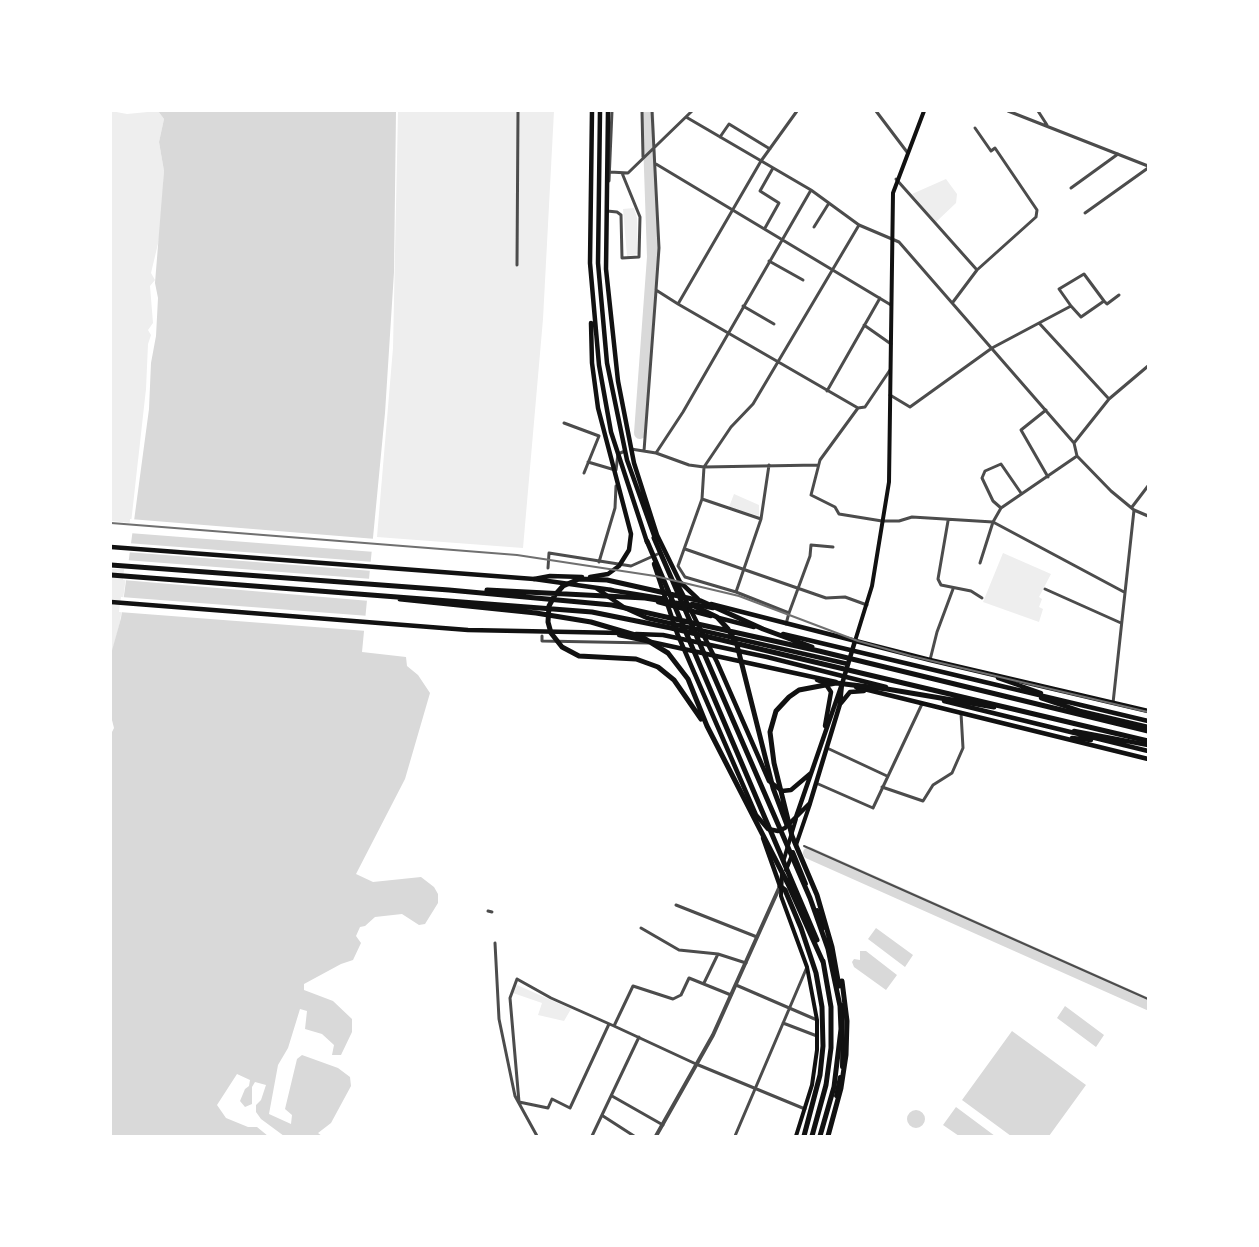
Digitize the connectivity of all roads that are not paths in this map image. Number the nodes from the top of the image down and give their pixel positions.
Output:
1 (518, 111) edge
2 (592, 111) edge
3 (600, 111) edge
4 (608, 111) edge
5 (612, 111) edge
6 (642, 111) edge
7 (652, 111) edge
8 (692, 111) edge
9 (797, 111) edge
10 (876, 111) edge
11 (924, 111) edge
12 (1008, 111) edge
13 (1038, 111) edge
14 (686, 117) junction
15 (1048, 127) junction
16 (975, 128) dead end
17 (720, 137) junction
18 (654, 148) junction
19 (770, 149) junction
20 (907, 152) junction
21 (1118, 154) junction
22 (644, 156) junction
23 (761, 161) junction
24 (656, 164) junction
25 (1148, 167) edge
26 (773, 168) junction
27 (610, 172) junction
28 (622, 173) junction
29 (896, 179) junction
30 (1071, 188) dead end
31 (811, 190) junction
32 (606, 200) junction
33 (830, 203) junction
34 (734, 210) junction
35 (606, 211) junction
36 (1085, 213) dead end
37 (860, 225) junction
38 (814, 227) dead end
39 (765, 228) junction
40 (783, 238) junction
41 (892, 238) junction
42 (770, 261) junction
43 (517, 265) dead end
44 (832, 267) junction
45 (977, 270) junction
46 (803, 280) dead end
47 (656, 290) junction
48 (1119, 295) dead end
49 (591, 297) junction
50 (880, 298) junction
51 (1104, 301) junction
52 (953, 302) junction
53 (678, 304) junction
54 (891, 304) junction
55 (743, 306) junction
56 (1071, 306) junction
57 (1039, 323) junction
58 (774, 324) dead end
59 (864, 325) junction
60 (727, 333) junction
61 (891, 344) junction
62 (992, 348) junction
63 (778, 362) junction
64 (1148, 366) edge
65 (891, 369) junction
66 (827, 391) junction
67 (890, 395) junction
68 (1109, 399) junction
69 (858, 408) junction
70 (1046, 410) junction
71 (564, 423) dead end
72 (598, 435) junction
73 (1074, 443) junction
74 (632, 449) junction
75 (644, 451) junction
76 (656, 453) junction
77 (618, 454) junction
78 (1077, 456) junction
79 (588, 462) junction
80 (770, 465) junction
81 (818, 465) junction
82 (704, 466) junction
83 (616, 470) junction
84 (584, 473) dead end
85 (1048, 477) junction
86 (1148, 486) edge
87 (1021, 493) junction
88 (702, 499) junction
89 (1001, 508) junction
90 (1133, 508) junction
91 (1148, 516) edge
92 (761, 519) junction
93 (882, 521) junction
94 (948, 521) junction
95 (993, 522) junction
96 (654, 537) junction
97 (647, 541) junction
98 (111, 547) edge
99 (832, 547) dead end
100 (685, 549) junction
101 (665, 551) junction
102 (599, 562) junction
103 (980, 563) dead end
104 (111, 565) edge
105 (548, 568) dead end
106 (744, 570) junction
107 (111, 575) edge
108 (534, 579) junction
109 (594, 586) junction
110 (798, 589) junction
111 (953, 589) junction
112 (1045, 589) dead end
113 (449, 590) junction
114 (610, 590) junction
115 (736, 592) junction
116 (1124, 592) junction
117 (381, 595) junction
118 (982, 598) dead end
119 (111, 602) edge
120 (867, 605) junction
121 (789, 613) junction
122 (769, 620) junction
123 (1121, 623) junction
124 (786, 624) junction
125 (598, 632) junction
126 (542, 636) dead end
127 (855, 641) junction
128 (661, 643) junction
129 (819, 651) junction
130 (930, 660) junction
131 (848, 664) junction
132 (801, 674) junction
133 (987, 674) junction
134 (985, 682) junction
135 (842, 684) junction
136 (1024, 687) junction
137 (1018, 690) junction
138 (872, 691) junction
139 (1062, 691) junction
140 (1060, 700) junction
141 (1113, 702) junction
142 (840, 704) junction
143 (922, 704) junction
144 (1148, 711) edge
145 (962, 713) junction
146 (1028, 713) junction
147 (1147, 721) edge
148 (707, 726) junction
149 (825, 726) junction
150 (1052, 728) junction
151 (1148, 729) edge
152 (1064, 731) junction
153 (1062, 738) junction
154 (1084, 740) junction
155 (1108, 742) junction
156 (1148, 743) edge
157 (827, 748) junction
158 (1106, 749) junction
159 (1148, 751) edge
160 (1148, 759) edge
161 (811, 773) junction
162 (887, 776) junction
163 (816, 783) junction
164 (882, 787) junction
165 (810, 803) junction
166 (756, 815) junction
167 (796, 819) junction
168 (792, 836) junction
169 (804, 846) dead end
170 (793, 852) junction
171 (784, 855) junction
172 (802, 873) junction
173 (780, 886) junction
174 (676, 905) dead end
175 (641, 928) dead end
176 (757, 937) junction
177 (495, 943) dead end
178 (718, 954) junction
179 (823, 962) junction
180 (746, 963) junction
181 (807, 967) junction
182 (704, 983) junction
183 (736, 985) junction
184 (731, 995) junction
185 (1148, 999) edge
186 (840, 1006) junction
187 (789, 1008) junction
188 (817, 1020) junction
189 (783, 1023) junction
190 (609, 1024) junction
191 (614, 1026) junction
192 (817, 1036) junction
193 (639, 1037) junction
194 (696, 1064) junction
195 (754, 1090) junction
196 (612, 1096) junction
197 (519, 1102) junction
198 (806, 1110) junction
199 (603, 1116) junction
200 (663, 1125) junction
201 (536, 1134) edge
202 (528, 1136) edge
203 (592, 1136) edge
204 (634, 1136) edge
205 (656, 1136) edge
206 (735, 1136) edge
207 (796, 1136) edge
208 (804, 1136) edge
209 (812, 1136) edge
210 (820, 1136) edge
211 (827, 1136) edge

1 - 43 street
2 - 49 main road
3 - 96 main road
4 - 32 main road
5 - 27 street
6 - 22 street
7 - 18 street
8 - 14 street
9 - 19 street
10 - 20 street
11 - 20 main road
12 - 15 street
13 - 15 street
14 - 17 street
14 - 18 street
15 - 21 street
16 - 45 street
17 - 19 street
17 - 23 street
18 - 22 street
18 - 24 street
19 - 23 street
20 - 29 main road
21 - 25 street
21 - 30 street
22 - 28 street
23 - 26 street
23 - 34 street
24 - 34 street
24 - 47 street
25 - 36 street
26 - 31 street
26 - 39 street
27 - 28 street
27 - 32 street
28 - 35 street
29 - 41 main road
29 - 45 street
31 - 33 street
31 - 40 street
32 - 35 main road
33 - 37 street
33 - 38 street
34 - 39 street
34 - 53 street
35 - 74 main road
37 - 41 street
37 - 44 street
39 - 40 street
40 - 42 street
40 - 44 street
41 - 52 street
41 - 54 main road
42 - 46 street
42 - 55 street
44 - 50 street
44 - 63 street
45 - 52 street
47 - 53 street
47 - 75 street
48 - 51 street
49 - 97 main road
49 - 108 main road
50 - 54 street
50 - 59 street
51 - 56 street
51 - 56 street
52 - 62 street
53 - 60 street
54 - 61 main road
55 - 58 street
55 - 60 street
56 - 57 street
57 - 62 street
57 - 68 street
59 - 61 street
59 - 66 street
60 - 63 street
60 - 76 street
61 - 65 main road
62 - 67 street
62 - 70 street
63 - 66 street
63 - 82 street
64 - 68 street
65 - 67 main road
65 - 69 street
66 - 69 street
67 - 93 main road
68 - 73 street
69 - 81 street
70 - 73 street
70 - 85 street
71 - 72 street
72 - 77 street
72 - 79 street
73 - 78 street
74 - 75 street
74 - 77 street
74 - 101 main road
75 - 76 street
76 - 82 street
77 - 83 street
78 - 85 street
78 - 90 street
79 - 83 street
79 - 84 street
80 - 81 street
80 - 82 street
80 - 92 street
81 - 93 street
82 - 88 street
83 - 102 street
85 - 87 street
86 - 90 street
87 - 89 street
87 - 89 street
88 - 92 street
88 - 100 street
89 - 95 street
90 - 91 street
90 - 116 street
92 - 106 street
93 - 94 street
93 - 120 main road
94 - 95 street
94 - 111 street
95 - 103 street
95 - 116 street
96 - 161 main road
96 - 186 highway
97 - 166 main road
97 - 179 highway
98 - 108 main road
99 - 110 street
100 - 106 street
100 - 115 street
101 - 102 street
101 - 122 main road
102 - 105 street
104 - 113 highway
106 - 110 street
106 - 115 street
107 - 117 highway
108 - 109 main road
109 - 114 main road
109 - 131 main road
110 - 120 street
110 - 121 street
111 - 118 street
111 - 130 street
112 - 123 street
113 - 129 highway
113 - 168 highway
114 - 122 main road
114 - 134 main road
115 - 121 street
116 - 123 street
117 - 146 highway
117 - 148 highway
119 - 125 main road
120 - 127 main road
121 - 124 street
122 - 124 main road
123 - 141 street
124 - 127 main road
125 - 128 main road
125 - 150 main road
126 - 128 street
127 - 130 main road
127 - 131 main road
128 - 132 main road
129 - 148 highway
129 - 151 highway
130 - 133 main road
131 - 135 main road
132 - 135 main road
132 - 149 main road
133 - 136 main road
133 - 139 main road
134 - 136 main road
134 - 137 main road
135 - 138 main road
135 - 142 main road
135 - 149 main road
136 - 139 main road
136 - 140 main road
137 - 140 main road
137 - 151 main road
138 - 142 main road
138 - 143 main road
139 - 141 main road
140 - 147 main road
141 - 144 main road
142 - 157 main road
143 - 145 main road
143 - 162 street
145 - 153 main road
145 - 164 street
146 - 156 highway
146 - 168 highway
148 - 179 highway
149 - 161 main road
150 - 152 main road
150 - 156 main road
152 - 154 main road
152 - 155 main road
153 - 154 main road
153 - 158 main road
154 - 155 main road
154 - 158 main road
155 - 159 main road
157 - 162 street
157 - 163 main road
158 - 160 main road
161 - 167 main road
162 - 164 street
163 - 164 street
163 - 165 main road
165 - 167 main road
165 - 170 main road
166 - 167 main road
166 - 173 main road
167 - 171 main road
168 - 186 highway
169 - 185 street
170 - 171 main road
170 - 172 main road
170 - 173 main road
171 - 173 main road
172 - 211 main road
172 - 211 highway
173 - 176 street
173 - 181 main road
173 - 208 highway
174 - 176 street
175 - 178 street
176 - 180 street
177 - 197 street
178 - 180 street
178 - 182 street
179 - 209 highway
180 - 183 street
181 - 187 street
181 - 188 main road
182 - 184 street
182 - 191 street
183 - 184 street
183 - 187 street
184 - 194 street
186 - 210 highway
187 - 188 street
187 - 189 street
188 - 192 main road
189 - 192 street
189 - 195 street
190 - 191 street
190 - 197 street
190 - 197 street
191 - 193 street
192 - 198 main road
193 - 194 street
193 - 196 street
194 - 195 street
194 - 200 street
195 - 198 street
195 - 206 street
196 - 199 street
196 - 200 street
197 - 201 street
198 - 207 main road
199 - 203 street
199 - 204 street
200 - 205 street
201 - 202 street

